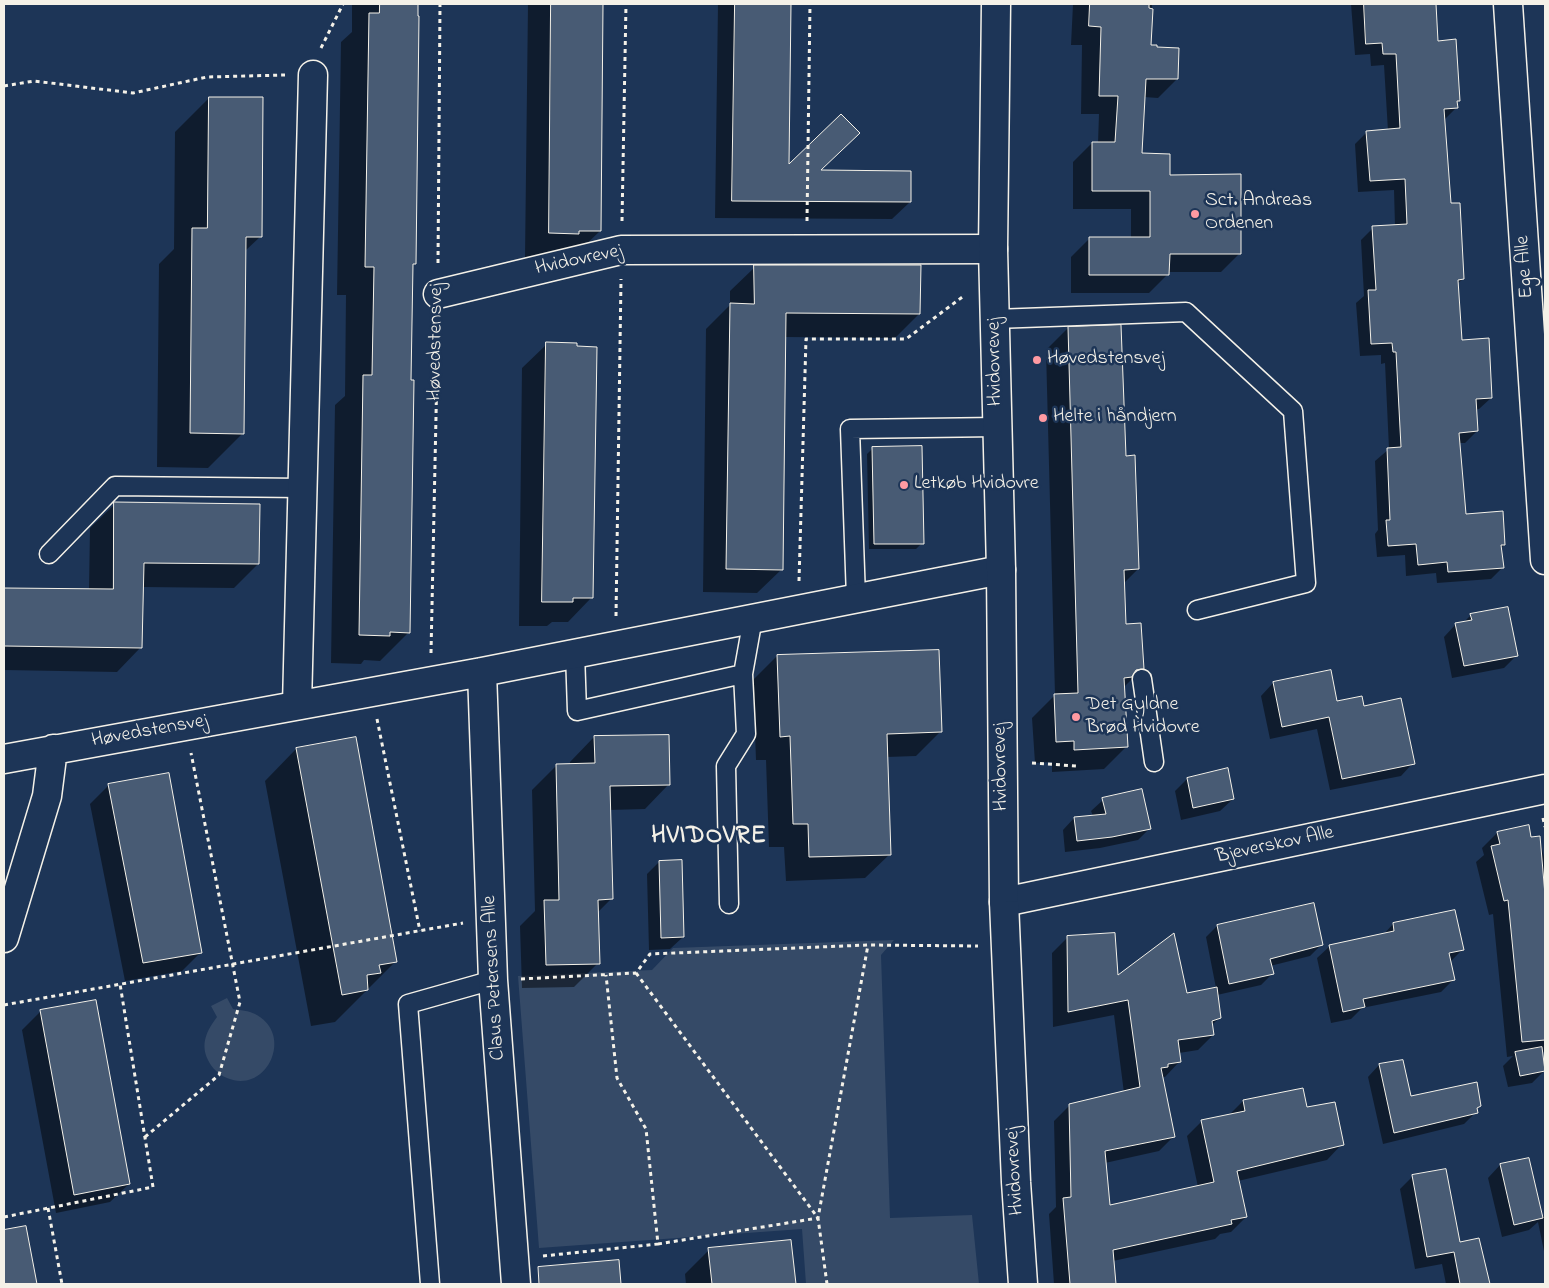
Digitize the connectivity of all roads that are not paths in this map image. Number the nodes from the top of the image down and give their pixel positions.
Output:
1 (996, 4) edge
2 (1508, 4) edge
3 (313, 75) road end
4 (993, 248) junction
5 (438, 294) road end
6 (995, 319) junction
7 (997, 427) junction
8 (302, 488) junction
9 (49, 554) dead end
10 (1545, 560) edge
11 (1001, 570) junction
12 (856, 598) junction
13 (1197, 610) dead end
14 (752, 618) junction
15 (575, 653) junction
16 (482, 672) junction
17 (743, 674) junction
18 (1142, 678) dead end
19 (297, 705) junction
20 (53, 749) junction
21 (4, 759) edge
22 (1154, 762) dead end
23 (1545, 790) edge
24 (1004, 902) junction
25 (729, 904) dead end
26 (4, 938) edge
27 (493, 980) junction
28 (515, 1271) edge
29 (430, 1284) edge
30 (1023, 1284) edge

1 - 4 street, Hvidovrevej
2 - 10 street, Ege Alle
3 - 8 street
4 - 5 street, Hvidovrevej
4 - 6 street, Hvidovrevej
6 - 7 street, Hvidovrevej
6 - 13 lane
7 - 11 street, Hvidovrevej
7 - 12 lane
8 - 9 lane
8 - 19 street
11 - 12 street, Høvedstensvej
11 - 24 street, Hvidovrevej
12 - 14 street, Høvedstensvej
14 - 15 street, Høvedstensvej
14 - 17 lane
15 - 16 street, Høvedstensvej
15 - 17 lane
16 - 19 street, Høvedstensvej
16 - 27 street, Claus Petersens Alle
17 - 25 lane
18 - 22 lane
19 - 20 street, Høvedstensvej
20 - 21 street, Høvedstensvej
20 - 26 street
23 - 24 street, Bjeverskov Alle
24 - 30 street, Hvidovrevej
27 - 28 street, Claus Petersens Alle
27 - 29 lane

